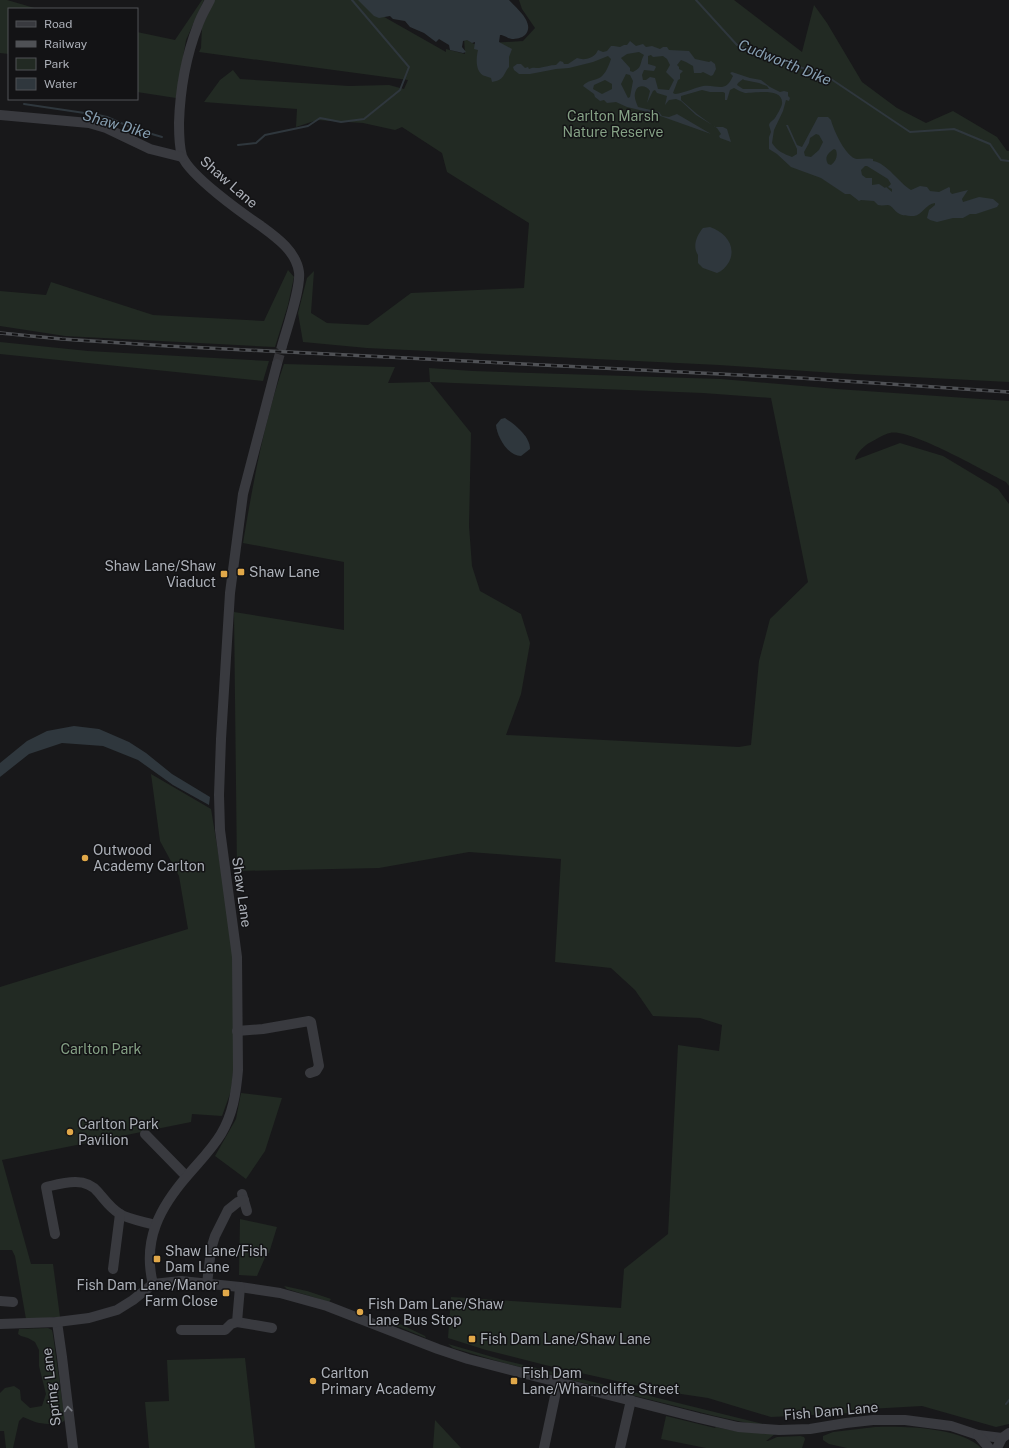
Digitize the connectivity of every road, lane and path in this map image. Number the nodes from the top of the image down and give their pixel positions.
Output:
1 (210, 0) edge
2 (0, 114) edge
3 (182, 157) junction
4 (282, 346) tunnel mouth
5 (277, 364) tunnel mouth
6 (237, 1031) junction
7 (310, 1073) dead end
8 (145, 1134) dead end
9 (186, 1176) junction
10 (248, 1211) dead end
11 (120, 1214) junction
12 (155, 1225) junction
13 (55, 1234) dead end
14 (113, 1269) dead end
15 (153, 1284) junction
16 (207, 1284) junction
17 (240, 1287) junction
18 (0, 1301) edge
19 (13, 1302) dead end
20 (57, 1322) junction
21 (237, 1322) junction
22 (0, 1324) edge
23 (272, 1328) dead end
24 (181, 1330) dead end
25 (558, 1382) junction
26 (631, 1400) junction
27 (978, 1435) junction
28 (1006, 1435) edge
29 (72, 1448) edge
30 (544, 1448) edge
31 (620, 1448) edge
32 (988, 1448) edge
33 (997, 1448) edge

1 - 3 street, Shaw Lane
2 - 3 street
3 - 4 street, Shaw Lane
5 - 6 street, Shaw Lane
6 - 7 street
6 - 9 street, Shaw Lane
8 - 9 street
9 - 12 street, Shaw Lane
10 - 16 street
11 - 12 street
11 - 13 street
11 - 14 street
12 - 15 street, Shaw Lane
15 - 16 street, Fish Dam Lane
15 - 20 street
16 - 17 street, Fish Dam Lane
17 - 21 street
17 - 25 street, Fish Dam Lane
18 - 19 street
20 - 22 street
29 -> 20 street, Spring Lane
21 - 23 street
21 - 24 street
25 - 26 street, Fish Dam Lane
25 - 30 street
26 - 27 street, Fish Dam Lane
26 - 31 street
27 - 28 street, Fish Dam Lane
27 - 32 street
28 - 33 street

